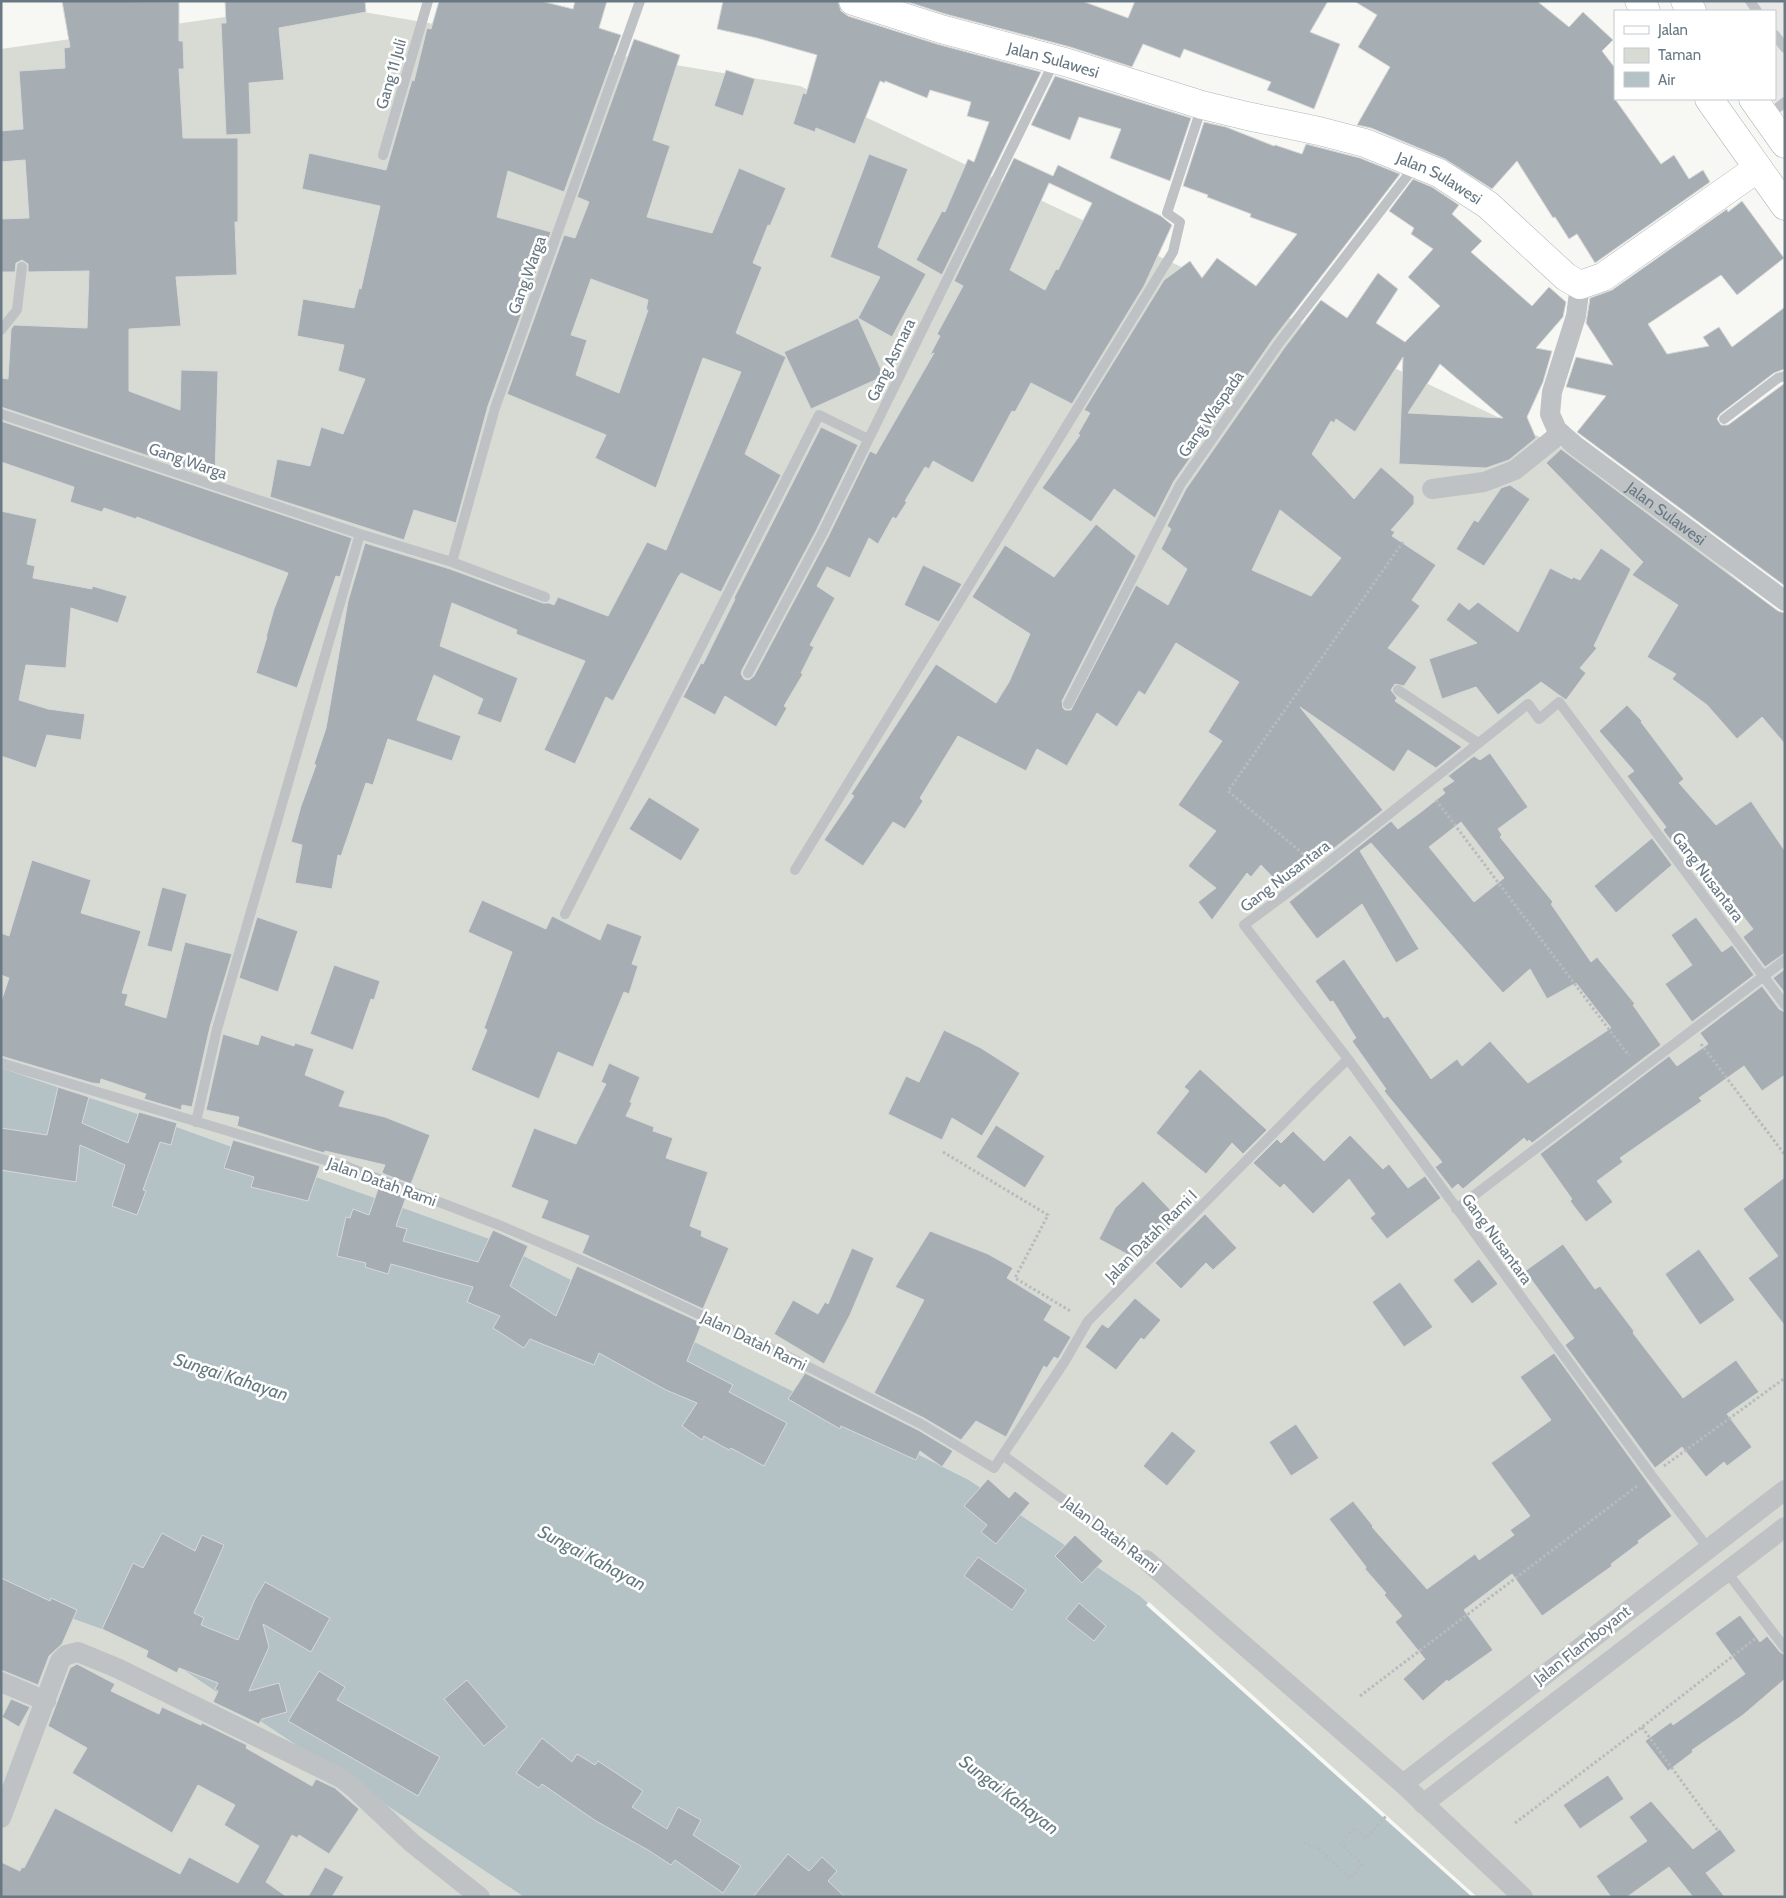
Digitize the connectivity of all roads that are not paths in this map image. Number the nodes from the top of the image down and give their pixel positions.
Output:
1 (428, 1) edge
2 (640, 1) edge
3 (853, 1) edge
4 (1776, 36) edge
5 (1785, 48) edge
6 (1056, 59) junction
7 (1710, 100) edge
8 (1202, 105) junction
9 (1768, 106) edge
10 (1785, 144) edge
11 (384, 155) dead end
12 (1416, 165) junction
13 (1758, 168) junction
14 (1785, 206) edge
15 (22, 267) dead end
16 (1580, 285) junction
17 (1, 330) edge
18 (1785, 376) edge
19 (1, 414) edge
20 (1724, 419) dead end
21 (1561, 433) junction
22 (868, 439) junction
23 (1432, 489) dead end
24 (360, 534) junction
25 (452, 562) junction
26 (544, 597) dead end
27 (1785, 602) edge
28 (748, 672) dead end
29 (1398, 690) dead end
30 (1068, 704) dead end
31 (1478, 743) junction
32 (795, 870) dead end
33 (565, 914) dead end
34 (1785, 960) edge
35 (1763, 977) junction
36 (1785, 1006) edge
37 (1348, 1059) junction
38 (1, 1063) edge
39 (196, 1122) junction
40 (1456, 1209) junction
41 (1004, 1456) junction
42 (1785, 1490) edge
43 (1785, 1526) edge
44 (1708, 1548) junction
45 (1146, 1560) joint
46 (1726, 1571) junction
47 (1785, 1648) edge
48 (1544, 1674) junction
49 (1, 1682) edge
50 (1562, 1698) junction
51 (46, 1701) junction
52 (1403, 1784) junction
53 (1423, 1804) junction
54 (1, 1818) edge
55 (480, 1897) edge
56 (1523, 1897) edge

1 - 11 lane, Gang 11 Juli
2 - 25 lane, Gang Warga
3 - 6 street, Jalan Sulawesi
4 - 5 lane
6 - 8 street, Jalan Sulawesi
6 - 22 lane, Gang Asmara
7 - 13 street
8 - 12 street, Jalan Sulawesi
8 - 32 lane
9 - 10 street
12 - 16 street, Jalan Sulawesi
12 - 30 lane, Gang Waspada
13 - 14 street
13 - 16 street
15 - 17 lane
16 - 21 street, Jalan Sulawesi
18 - 20 lane
19 - 24 lane, Gang Warga
21 - 23 street
21 - 27 street, Jalan Sulawesi
22 - 28 lane, Gang Asmara
22 - 33 lane
24 - 25 lane, Gang Warga
24 - 39 lane
25 - 26 lane, Gang Warga
29 - 31 lane
31 - 35 lane, Gang Nusantara
31 - 37 lane, Gang Nusantara
34 - 35 lane
35 - 36 lane, Gang Nusantara
35 - 40 lane
37 - 40 lane, Gang Nusantara
37 - 41 lane, Jalan Datah Rami I
38 - 39 lane, Jalan Datah Rami
39 - 41 lane, Jalan Datah Rami
40 - 44 lane, Gang Nusantara
41 - 45 lane, Jalan Datah Rami
42 - 44 street, Jalan Flamboyant
43 - 46 street, Jalan Flamboyant
44 - 48 street, Jalan Flamboyant
45 - 52 street, Jalan Datah Rami
46 - 47 lane
46 - 50 street, Jalan Flamboyant
48 - 50 street
48 - 52 street, Jalan Flamboyant
49 - 51 street
50 - 53 street, Jalan Flamboyant
51 - 54 street
51 - 55 street
52 - 53 street
53 - 56 street

